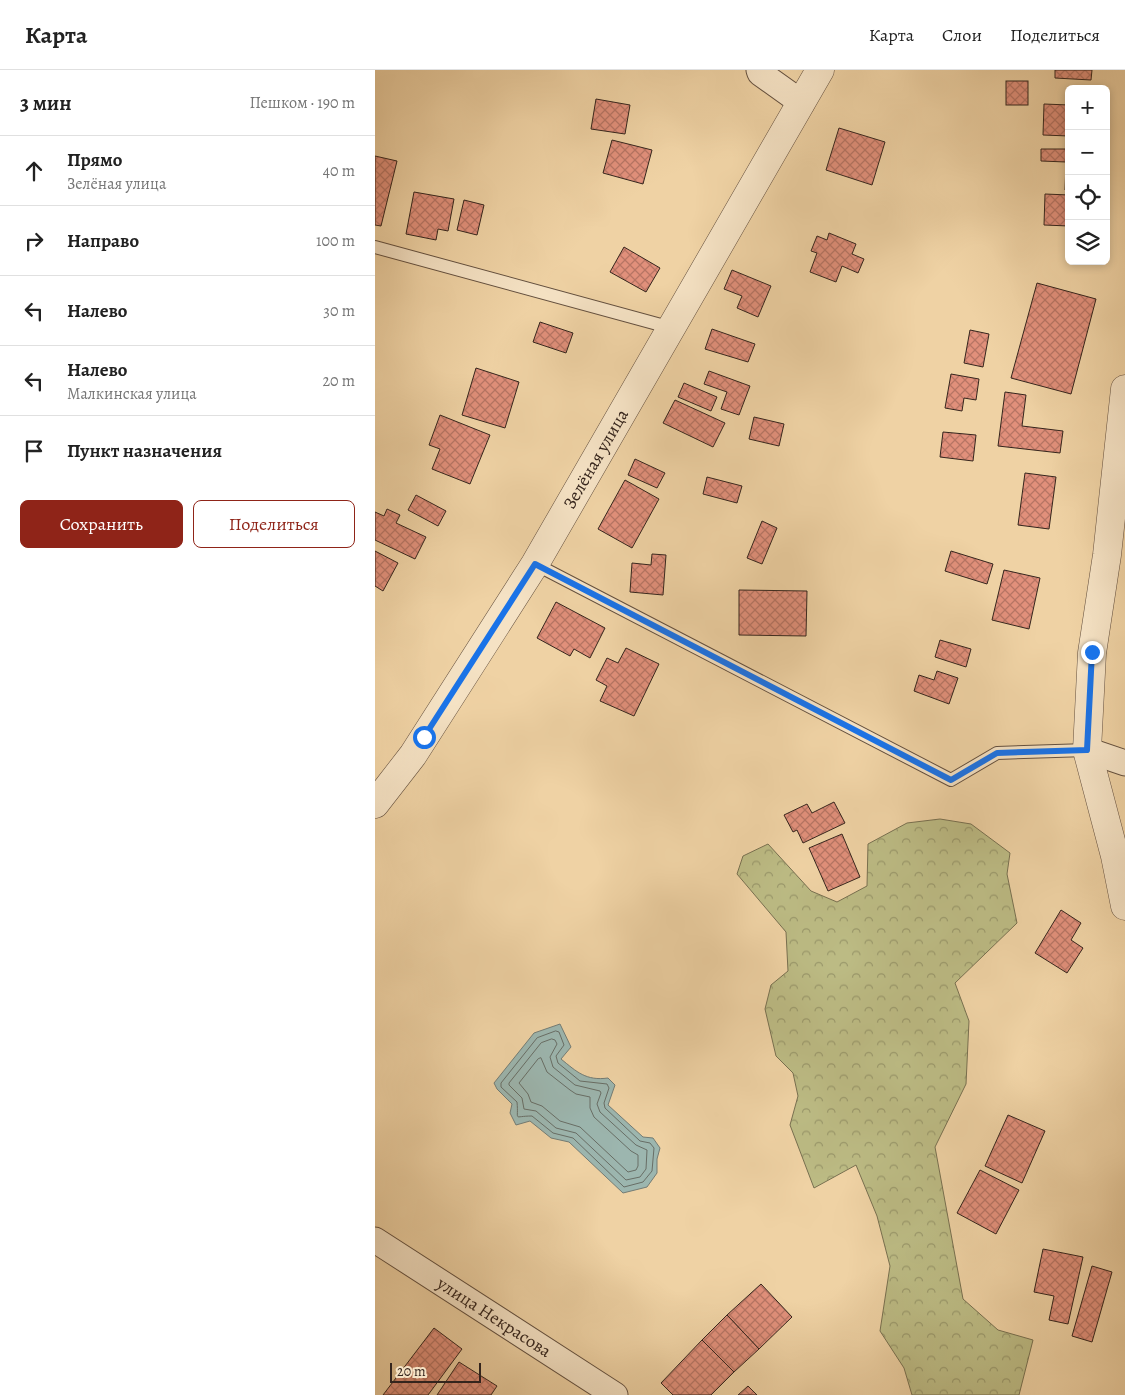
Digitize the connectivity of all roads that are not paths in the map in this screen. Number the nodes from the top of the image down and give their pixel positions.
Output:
1 (759, 70) edge
2 (820, 70) edge
3 (801, 104) junction
4 (375, 248) edge
5 (672, 328) junction
6 (1125, 389) edge
7 (535, 564) junction
8 (1087, 750) junction
9 (1125, 763) edge
10 (375, 804) edge
11 (1125, 906) edge
12 (375, 1240) edge
13 (615, 1395) edge

1 - 3 street
2 - 3 street, Зелёная улица
3 - 5 street, Зелёная улица
4 - 5 lane
5 - 7 street, Зелёная улица
6 - 8 street
7 - 8 lane
7 - 10 street, Зелёная улица
8 - 9 street
8 - 11 street
12 - 13 street, улица Некрасова

